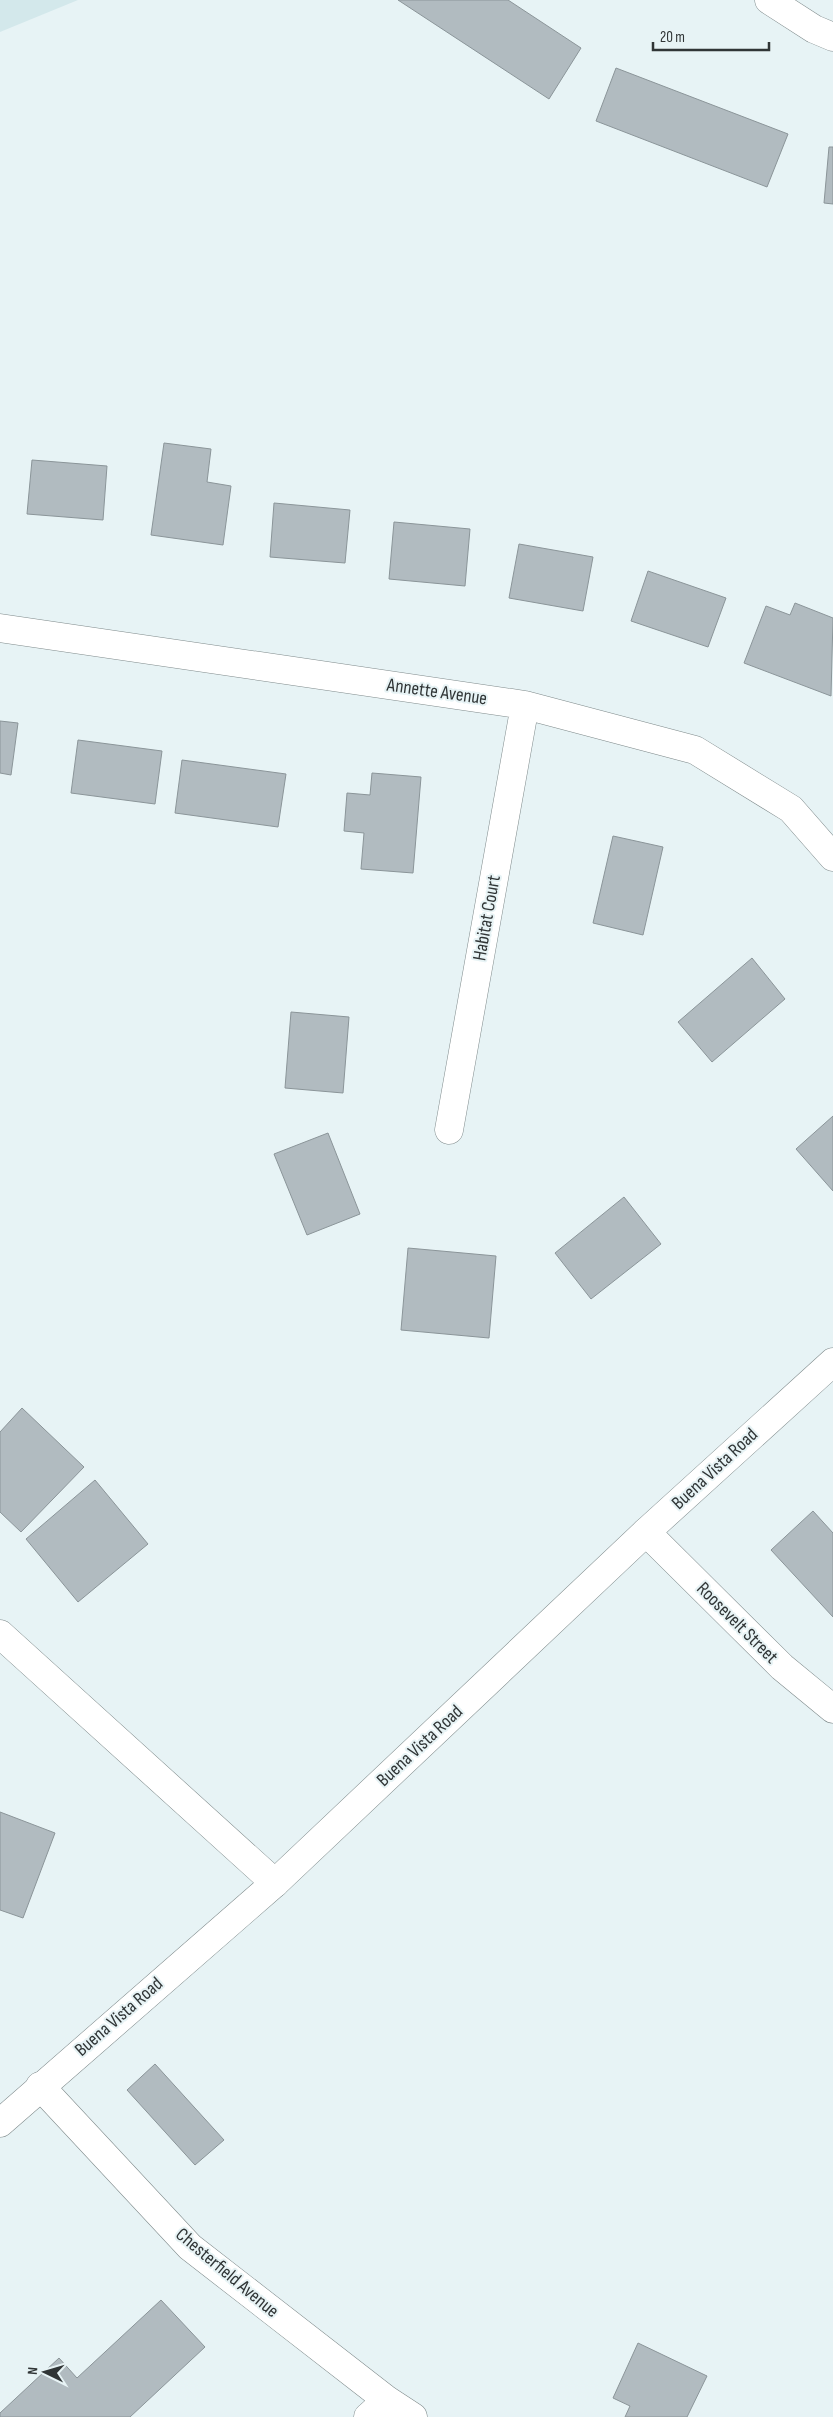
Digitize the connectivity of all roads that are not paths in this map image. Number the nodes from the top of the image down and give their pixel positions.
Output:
1 (769, 0) edge
2 (833, 37) edge
3 (0, 628) edge
4 (525, 705) junction
5 (833, 857) edge
6 (449, 1130) dead end
7 (833, 1362) edge
8 (646, 1532) junction
9 (0, 1634) edge
10 (833, 1709) edge
11 (275, 1883) junction
12 (40, 2086) junction
13 (0, 2122) edge
14 (377, 2409) edge
15 (413, 2417) edge

1 - 2 street
3 - 4 street, Annette Avenue
4 - 5 street, Annette Avenue
4 - 6 street, Habitat Court
7 - 8 street, Buena Vista Road
8 - 10 street, Roosevelt Street
8 - 11 street, Buena Vista Road
9 - 11 street
11 - 12 street, Buena Vista Road
12 - 13 street, Buena Vista Road
12 - 14 street, Chesterfield Avenue
14 - 15 street, Chesterfield Avenue

